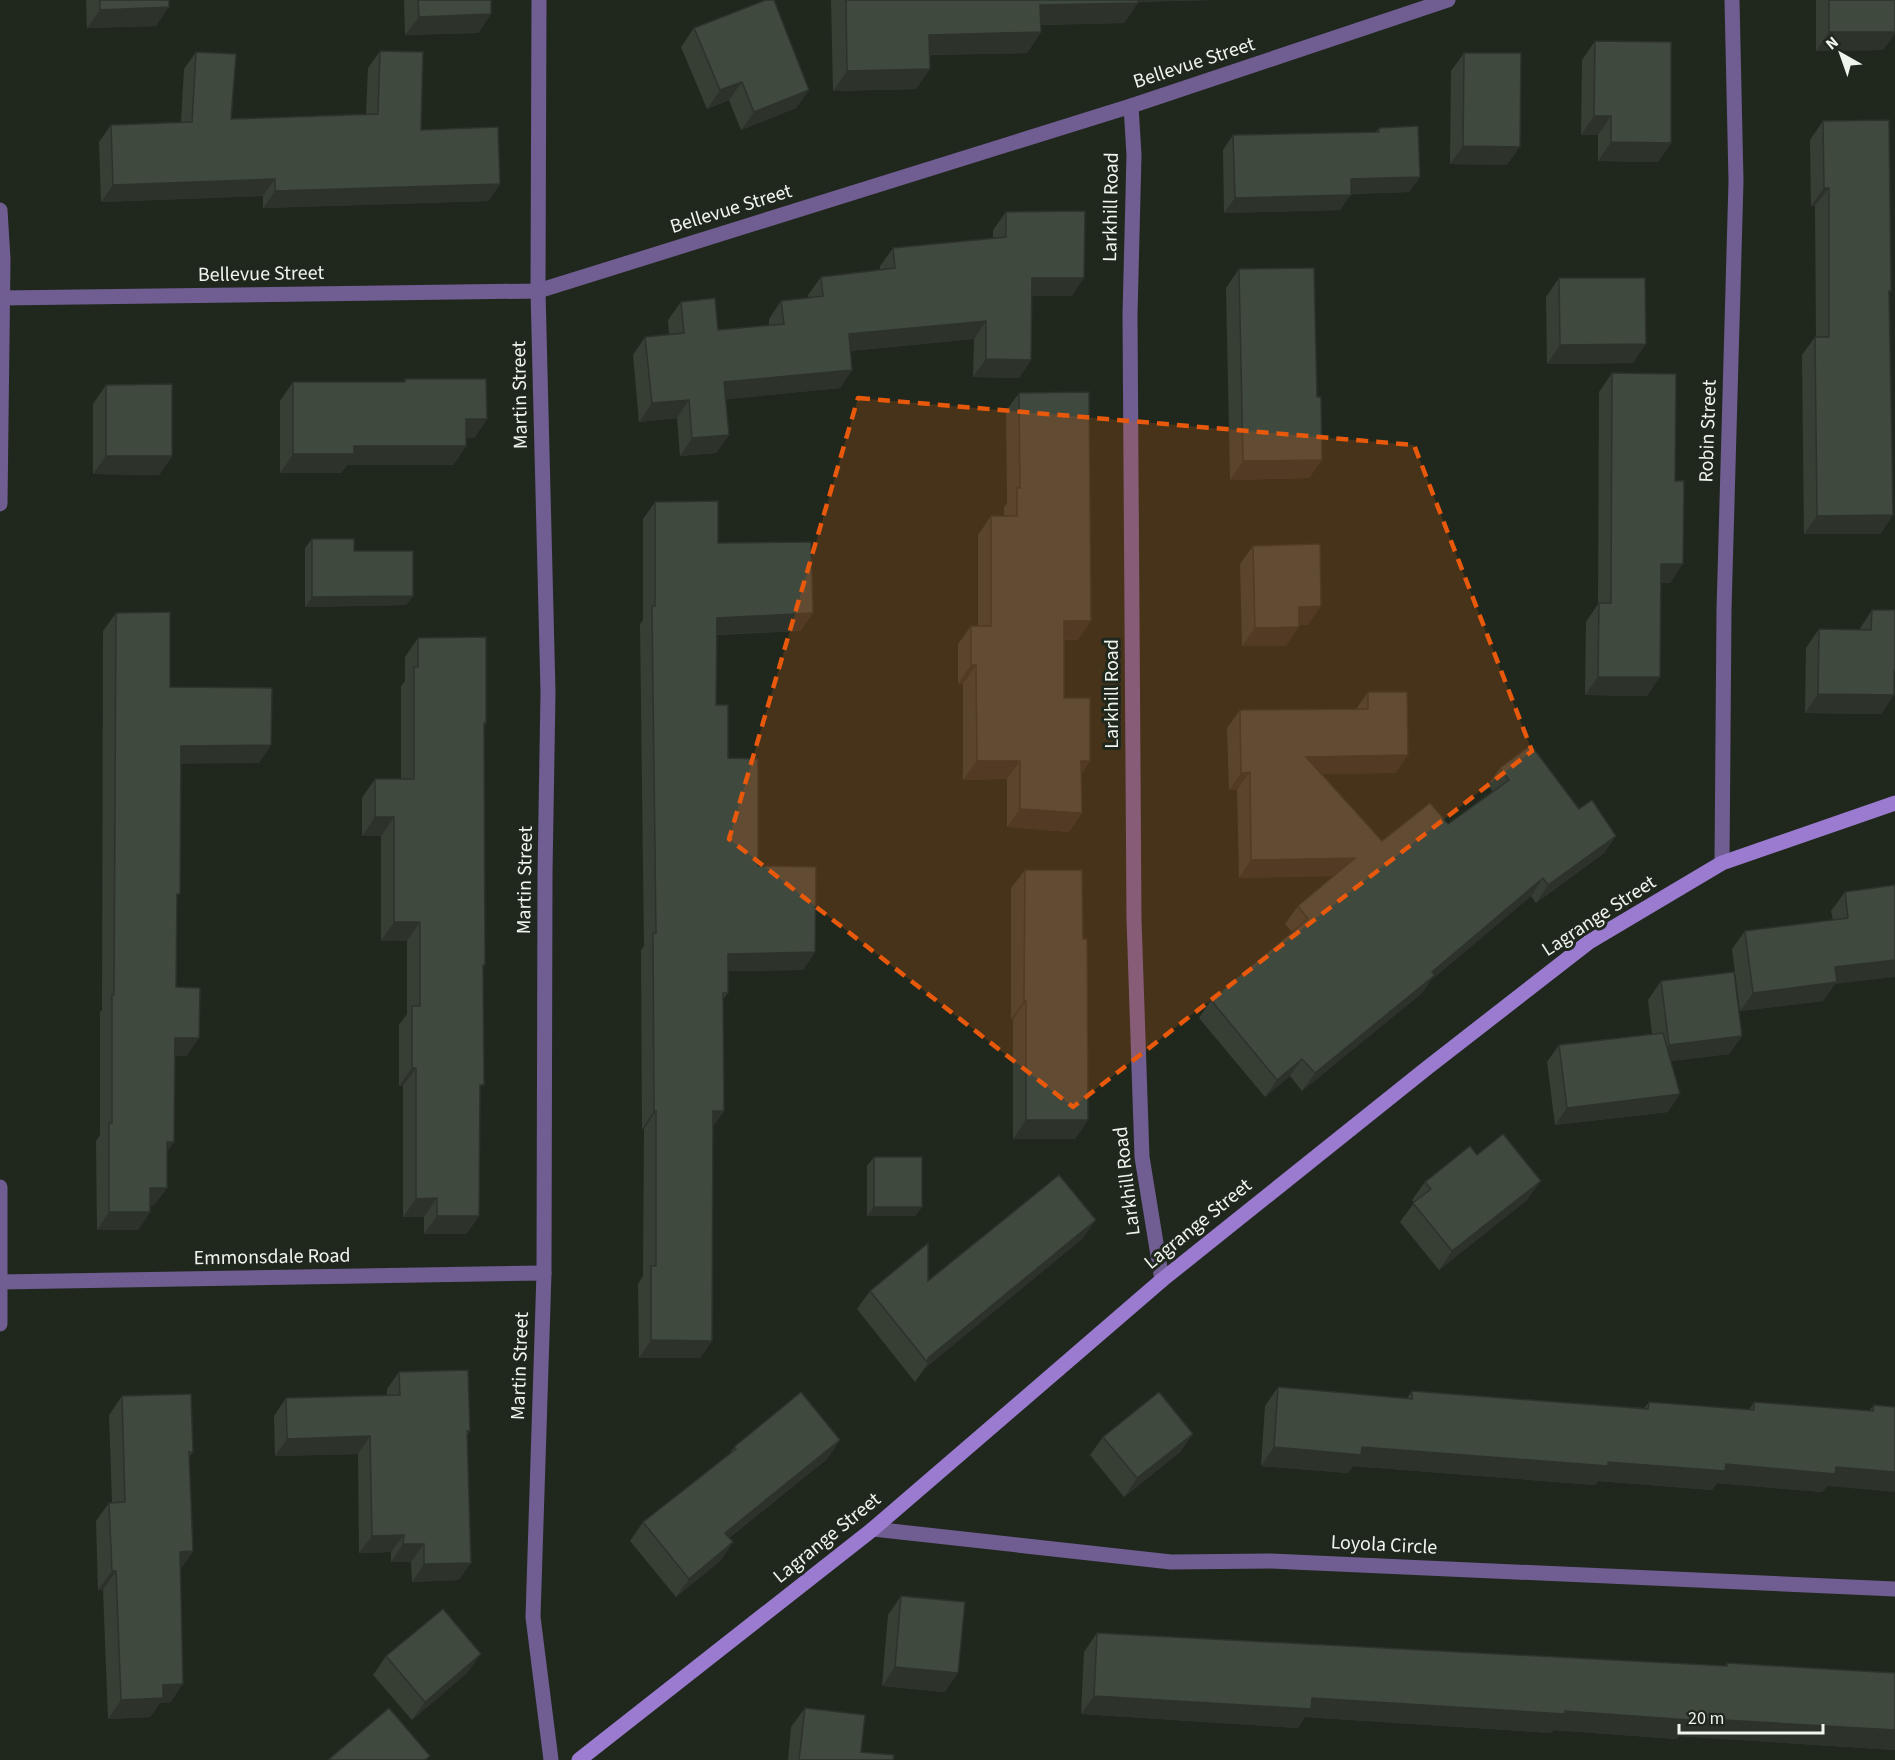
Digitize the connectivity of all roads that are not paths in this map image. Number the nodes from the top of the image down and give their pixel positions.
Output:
1 (539, 0) edge
2 (1448, 0) edge
3 (1732, 0) edge
4 (1131, 106) junction
5 (0, 210) edge
6 (538, 291) junction
7 (1, 298) edge
8 (0, 504) edge
9 (1895, 803) edge
10 (1722, 863) junction
11 (0, 1187) edge
12 (544, 1273) junction
13 (1162, 1280) junction
14 (1, 1282) edge
15 (0, 1324) edge
16 (873, 1529) junction
17 (1895, 1589) edge
18 (551, 1760) edge
19 (579, 1760) edge

1 - 6 street, Martin Street
2 - 4 street, Bellevue Street
3 - 10 street, Robin Street
4 - 6 street, Bellevue Street
4 - 13 street, Larkhill Road
5 - 7 street
6 - 7 street, Bellevue Street
6 - 12 street, Martin Street
7 - 8 street
9 - 10 main road, Lagrange Street
10 - 13 main road, Lagrange Street
11 - 14 street
12 - 14 street, Emmonsdale Road
12 - 18 street, Martin Street
13 - 16 main road, Lagrange Street
14 - 15 street
16 - 17 street, Loyola Circle
16 - 19 main road, Lagrange Street

